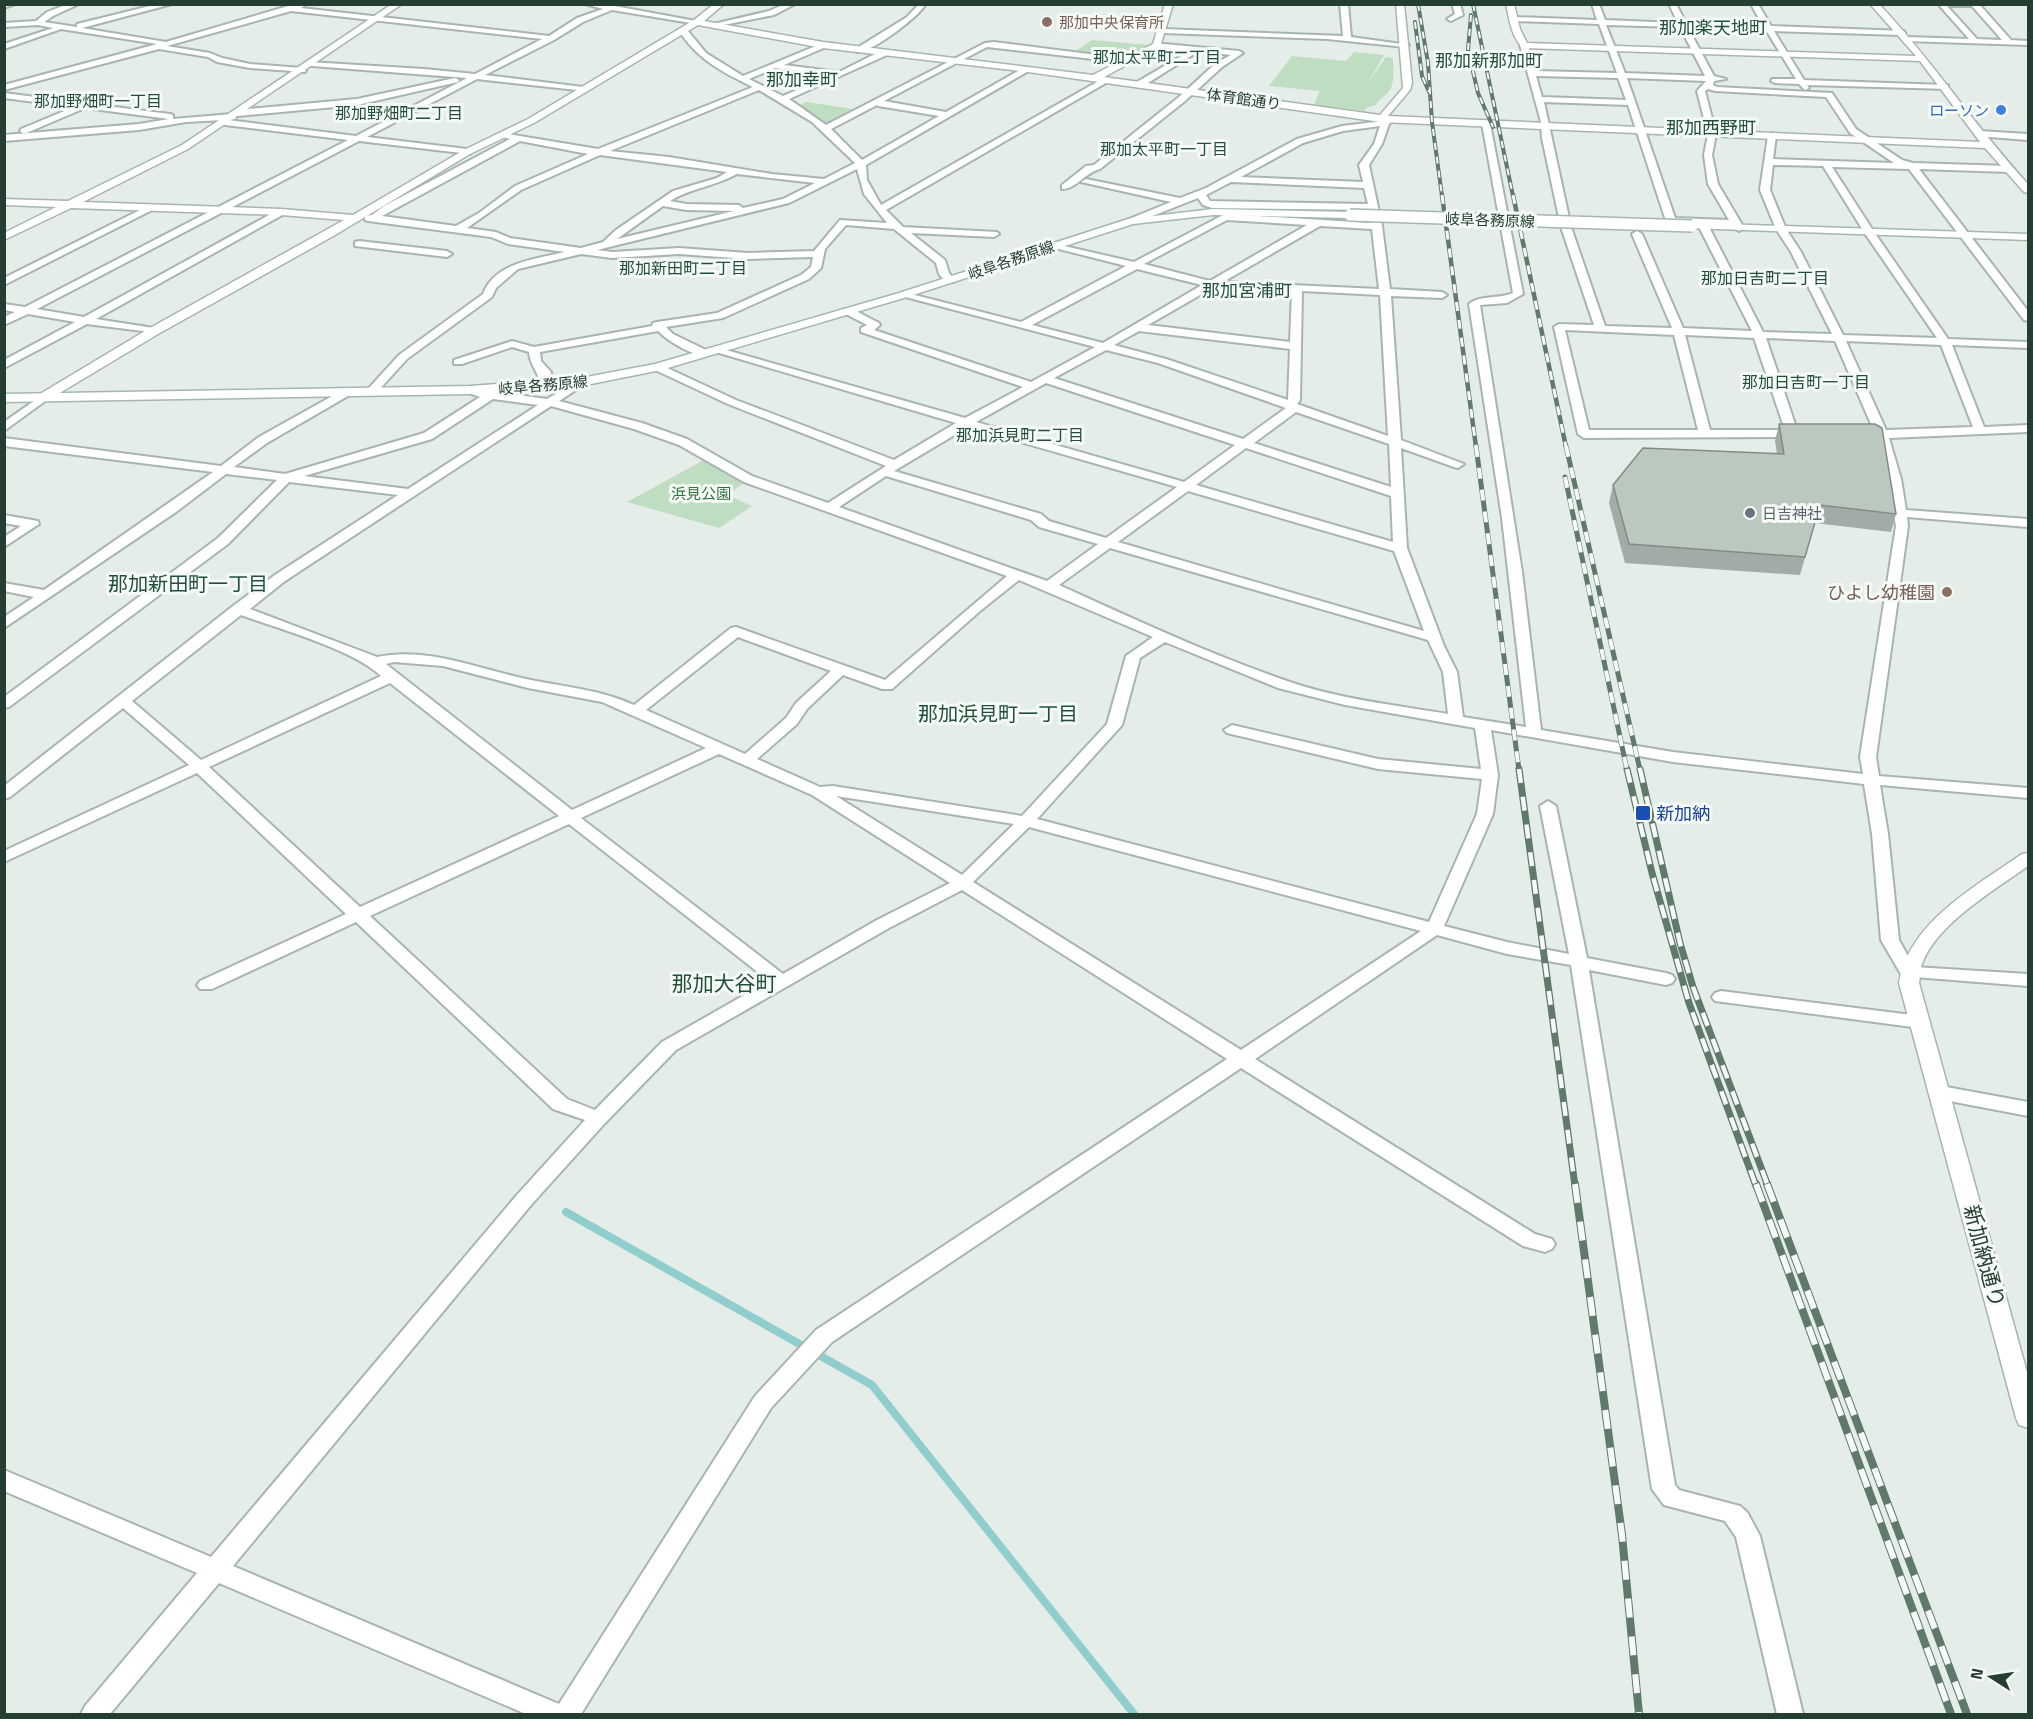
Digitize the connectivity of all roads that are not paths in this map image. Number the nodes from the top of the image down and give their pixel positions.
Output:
1 (12, 4) edge
2 (76, 4) edge
3 (127, 4) edge
4 (169, 4) edge
5 (304, 4) edge
6 (398, 4) edge
7 (588, 4) edge
8 (720, 4) edge
9 (792, 4) edge
10 (923, 4) edge
11 (1169, 4) edge
12 (1344, 4) edge
13 (1400, 4) edge
14 (1456, 4) edge
15 (1510, 4) edge
16 (1595, 4) edge
17 (1672, 4) edge
18 (1754, 4) edge
19 (1874, 4) edge
20 (1941, 4) edge
21 (1946, 4) edge
22 (598, 5) edge
23 (1975, 5) edge
24 (4, 6) edge
25 (611, 8) junction
26 (290, 9) junction
27 (137, 11) junction
28 (377, 19) junction
29 (1451, 19) dead end
30 (1514, 19) junction
31 (697, 22) junction
32 (39, 23) junction
33 (1602, 23) junction
34 (4, 25) edge
35 (713, 25) junction
36 (1683, 26) junction
37 (74, 27) junction
38 (61, 28) junction
39 (1769, 29) junction
40 (1163, 31) junction
41 (681, 32) junction
42 (1904, 36) junction
43 (551, 38) junction
44 (1347, 40) junction
45 (1974, 40) junction
46 (2008, 42) junction
47 (2028, 43) edge
48 (170, 44) junction
49 (824, 45) junction
50 (1157, 45) junction
51 (1404, 45) junction
52 (1524, 45) junction
53 (4, 47) edge
54 (158, 47) junction
55 (1611, 48) junction
56 (1198, 49) junction
57 (860, 50) junction
58 (1696, 51) junction
59 (884, 53) junction
60 (1783, 54) junction
61 (1923, 59) junction
62 (1128, 61) junction
63 (956, 62) junction
64 (312, 64) junction
65 (774, 66) junction
66 (1028, 69) junction
67 (302, 70) junction
68 (1532, 73) junction
69 (841, 74) junction
70 (1620, 76) junction
71 (474, 77) junction
72 (1095, 78) junction
73 (741, 80) junction
74 (1107, 80) junction
75 (1733, 80) dead end
76 (1767, 81) dead end
77 (1710, 82) junction
78 (1801, 82) junction
79 (1140, 84) junction
80 (1945, 87) junction
81 (4, 88) edge
82 (758, 88) junction
83 (583, 89) junction
84 (1189, 91) junction
85 (1809, 94) junction
86 (4, 95) edge
87 (782, 99) junction
88 (1539, 99) junction
89 (878, 103) junction
90 (1631, 103) junction
91 (84, 105) junction
92 (947, 115) junction
93 (232, 117) junction
94 (186, 119) junction
95 (1386, 120) junction
96 (1486, 124) junction
97 (1545, 127) junction
98 (827, 128) junction
99 (1642, 131) junction
100 (1712, 134) junction
101 (1979, 134) junction
102 (505, 135) junction
103 (1772, 136) junction
104 (9, 137) edge
105 (2028, 137) edge
106 (357, 138) junction
107 (518, 138) junction
108 (1868, 140) junction
109 (4, 143) edge
110 (1988, 146) junction
111 (467, 152) junction
112 (599, 152) junction
113 (1769, 162) junction
114 (861, 164) junction
115 (1826, 164) junction
116 (1912, 166) junction
117 (2009, 169) junction
118 (736, 171) junction
119 (1231, 179) junction
120 (822, 181) junction
121 (1086, 182) dead end
122 (1370, 185) junction
123 (1065, 187) dead end
124 (2028, 190) edge
125 (1201, 194) junction
126 (4, 202) edge
127 (1182, 202) junction
128 (663, 203) junction
129 (71, 205) junction
130 (1373, 207) junction
131 (151, 208) junction
132 (881, 209) junction
133 (217, 210) junction
134 (755, 210) junction
135 (281, 212) junction
136 (1189, 213) junction
137 (356, 218) junction
138 (374, 219) junction
139 (1132, 221) junction
140 (1317, 223) junction
141 (436, 226) junction
142 (1377, 226) junction
143 (1704, 226) junction
144 (1737, 226) junction
145 (898, 228) junction
146 (458, 229) junction
147 (1780, 229) junction
148 (1869, 232) junction
149 (994, 234) dead end
150 (1637, 234) dead end
151 (1963, 234) junction
152 (4, 237) edge
153 (2028, 237) edge
154 (358, 244) dead end
155 (606, 245) junction
156 (1055, 245) junction
157 (399, 248) junction
158 (579, 252) junction
159 (447, 254) dead end
160 (819, 254) junction
161 (1134, 266) junction
162 (950, 280) junction
163 (4, 282) edge
164 (1210, 284) junction
165 (1297, 288) junction
166 (1385, 292) junction
167 (903, 295) junction
168 (1442, 295) dead end
169 (4, 307) edge
170 (27, 310) junction
171 (848, 311) junction
172 (2028, 318) edge
173 (87, 320) junction
174 (4, 322) edge
175 (1022, 326) junction
176 (1135, 327) junction
177 (659, 328) junction
178 (1601, 329) junction
179 (154, 331) junction
180 (1679, 332) junction
181 (1759, 335) junction
182 (1839, 338) junction
183 (1945, 342) junction
184 (2028, 345) edge
185 (1295, 346) junction
186 (1103, 347) junction
187 (534, 350) junction
188 (710, 351) junction
189 (458, 362) dead end
190 (4, 365) edge
191 (657, 367) junction
192 (1045, 379) junction
193 (581, 382) junction
194 (546, 386) junction
195 (1032, 386) junction
196 (470, 390) junction
197 (349, 391) junction
198 (372, 391) junction
199 (491, 395) junction
200 (44, 397) junction
201 (4, 398) edge
202 (552, 403) junction
203 (1293, 406) junction
204 (967, 422) junction
205 (4, 428) edge
206 (2028, 429) edge
207 (1980, 431) junction
208 (1705, 434) junction
209 (1792, 434) junction
210 (1814, 434) edge
211 (1848, 435) edge
212 (1881, 435) junction
213 (4, 442) edge
214 (1395, 442) junction
215 (1242, 444) junction
216 (1458, 464) dead end
217 (890, 468) junction
218 (224, 469) junction
219 (287, 477) junction
220 (1184, 486) junction
221 (410, 493) junction
222 (1399, 494) junction
223 (829, 508) junction
224 (1900, 513) junction
225 (4, 519) edge
226 (2028, 523) edge
227 (1109, 542) junction
228 (4, 543) edge
229 (1400, 548) junction
230 (1018, 574) junction
231 (1049, 586) junction
232 (4, 587) edge
233 (46, 595) junction
234 (238, 609) junction
235 (4, 624) edge
236 (1434, 636) junction
237 (1164, 637) junction
238 (375, 662) junction
239 (840, 670) junction
240 (391, 677) junction
241 (119, 703) junction
242 (4, 704) edge
243 (634, 712) junction
244 (1456, 720) junction
245 (1482, 724) junction
246 (1232, 730) dead end
247 (1534, 734) junction
248 (717, 749) junction
249 (746, 761) junction
250 (199, 766) junction
251 (1490, 775) junction
252 (1872, 780) junction
253 (818, 792) junction
254 (2028, 793) edge
255 (4, 794) edge
256 (1548, 806) dead end
257 (572, 816) junction
258 (1026, 821) junction
259 (4, 857) edge
260 (2028, 858) edge
261 (963, 883) junction
262 (358, 916) junction
263 (1435, 927) junction
264 (1579, 961) junction
265 (1908, 972) junction
266 (1666, 979) dead end
267 (2028, 980) edge
268 (783, 983) junction
269 (206, 985) dead end
270 (1721, 997) dead end
271 (1920, 1022) junction
272 (1243, 1059) junction
273 (1941, 1093) junction
274 (2028, 1109) edge
275 (598, 1118) junction
276 (1545, 1244) dead end
277 (2028, 1418) edge
278 (4, 1480) edge
279 (215, 1570) junction
280 (94, 1714) edge
281 (554, 1714) edge
282 (567, 1714) edge
283 (1790, 1714) edge

1 - 24 street
2 - 32 street
3 - 27 street
4 - 27 street
5 - 26 street
6 - 28 street
7 - 22 street
8 - 31 street
9 - 35 street
10 - 57 street
11 - 40 street
12 - 44 street
13 - 51 street
14 - 29 street
15 - 30 street
16 - 33 street
17 - 36 street
18 - 39 street
19 - 42 street
20 - 45 street
21 - 23 street
22 - 25 street
23 - 46 street
25 - 31 street
25 - 43 street
26 - 28 street
26 - 48 street
27 - 37 street
28 - 43 street
28 - 64 street
30 - 33 street
30 - 52 street
31 - 35 street
31 - 41 street
32 - 34 street
32 - 38 street
33 - 36 street
33 - 55 street
35 - 49 street
36 - 39 street
36 - 58 street
37 - 38 street
37 - 48 street
38 - 53 street
39 - 42 street
39 - 60 street
40 - 44 street
40 - 50 street
41 - 73 street
41 - 83 street
42 - 45 street
42 - 61 street
43 - 71 street
44 - 51 street
45 - 46 street
46 - 47 street
48 - 54 street
49 - 57 street
49 - 65 street
50 - 56 street
50 - 62 street
51 - 95 street
52 - 55 street
52 - 68 street
54 - 67 street
54 - 81 street
55 - 58 street
55 - 70 street
56 - 79 street
56 - 84 street
57 - 59 street
58 - 60 street
58 - 77 street
59 - 63 street
59 - 69 street
60 - 61 street
60 - 78 street
61 - 80 street
62 - 63 street
62 - 72 street
63 - 66 street
63 - 89 street
64 - 67 street
64 - 71 street
65 - 69 street
65 - 73 street
66 - 72 street, 体育館通り
66 - 92 street
67 - 93 street
68 - 70 street
68 - 88 street
69 - 87 street
70 - 77 street
70 - 90 street
71 - 83 street
71 - 93 street
71 - 106 street
72 - 74 street, 体育館通り
73 - 82 street
74 - 79 street, 体育館通り
74 - 132 street
75 - 77 street
76 - 78 street
77 - 85 street
77 - 100 street
78 - 80 street
78 - 85 street
79 - 84 street, 体育館通り
80 - 101 street
82 - 87 street
82 - 112 street
83 - 102 street
84 - 95 street, 体育館通り
84 - 123 street
85 - 108 street
86 - 91 street
87 - 98 street
88 - 90 street
88 - 97 street
89 - 92 street
89 - 98 street
90 - 99 street
91 - 94 street
91 - 104 street
92 - 114 street
93 - 94 street
93 - 106 street
93 - 129 street
94 - 104 street
95 - 96 street, 体育館通り
95 - 119 street
95 - 122 street
96 - 97 street, 体育館通り
96 - 247 street
97 - 99 street, 体育館通り
97 - 178 street
98 - 114 street
99 - 100 street, 体育館通り
99 - 144 street
100 - 103 street, 体育館通り
100 - 144 street
101 - 105 street
101 - 110 street
102 - 107 street
102 - 111 street
103 - 108 street, 体育館通り
103 - 113 street
104 - 109 street
106 - 111 street
106 - 133 street
107 - 112 street
107 - 138 street
108 - 110 street, 体育館通り
108 - 116 street
110 - 117 street
111 - 137 street
112 - 118 street
112 - 146 street
113 - 115 street
113 - 147 street
114 - 120 street
114 - 132 street
115 - 116 street
115 - 148 street
116 - 117 street
116 - 151 street
117 - 124 street
118 - 120 street
118 - 128 street
119 - 122 street
119 - 125 street
120 - 134 street
121 - 127 street
122 - 130 street
125 - 127 street
125 - 130 street
126 - 129 street
127 - 136 street
127 - 139 street
128 - 134 street
128 - 155 street
129 - 131 street
129 - 152 street
130 - 142 street
131 - 133 street
131 - 163 street
132 - 145 street
133 - 135 street
133 - 170 street
134 - 155 street
135 - 137 street
135 - 173 street
136 - 139 street, 岐阜各務原線
136 - 143 street, 岐阜各務原線, bridge
137 - 138 street
137 - 179 street
138 - 141 street
139 - 156 street, 岐阜各務原線
140 - 142 street
140 - 161 street
140 - 164 street
141 - 146 street
141 - 157 street
142 - 166 street
143 - 144 street, 岐阜各務原線
143 - 181 street
144 - 147 street, 岐阜各務原線
145 - 149 street
145 - 160 street
145 - 162 street
146 - 158 street
147 - 148 street, 岐阜各務原線
147 - 182 street
148 - 151 street, 岐阜各務原線
148 - 183 street
150 - 180 street
151 - 153 street, 岐阜各務原線
151 - 172 street
154 - 157 street
155 - 158 street
156 - 161 street
156 - 162 street, 岐阜各務原線
157 - 159 street
158 - 160 street
158 - 198 street
160 - 177 street
161 - 164 street
161 - 175 street
162 - 167 street, 岐阜各務原線
164 - 165 street
164 - 176 street
165 - 166 street
165 - 185 street
166 - 168 street
166 - 214 street
167 - 171 street, 岐阜各務原線
167 - 175 street
169 - 170 street
170 - 173 street
170 - 174 street
171 - 188 street, 岐阜各務原線
171 - 195 street
173 - 179 street
173 - 190 street
175 - 186 street
176 - 185 street
176 - 186 street
177 - 187 street
177 - 188 street
178 - 180 street
178 - 208 street
179 - 200 street
180 - 181 street
180 - 208 street
181 - 182 street
181 - 209 street
182 - 183 street
182 - 212 street
183 - 184 street
183 - 207 street
185 - 203 street
186 - 192 street
186 - 203 street
187 - 189 street
187 - 194 street
188 - 191 street, 岐阜各務原線
188 - 204 street
191 - 193 street, 岐阜各務原線
191 - 217 street
192 - 195 street
192 - 215 street
193 - 194 street, 岐阜各務原線
193 - 202 street
194 - 196 street, 岐阜各務原線
195 - 204 street
196 - 198 street, 岐阜各務原線
196 - 199 street
197 - 198 street, 岐阜各務原線
197 - 200 street, 岐阜各務原線
197 - 218 street
199 - 202 street
199 - 219 street
200 - 201 street, 岐阜各務原線
200 - 205 street
202 - 221 street
202 - 223 street
203 - 214 street
203 - 215 street
204 - 217 street
204 - 220 street
206 - 207 street
207 - 212 street
208 - 209 street
209 - 210 street
211 - 212 street
212 - 224 street
213 - 218 street
214 - 216 street
214 - 222 street
215 - 220 street
215 - 222 street
217 - 223 street
217 - 227 street
218 - 219 street
218 - 233 street
219 - 221 street
219 - 242 street
220 - 227 street
220 - 229 street
221 - 234 street
222 - 229 street
223 - 230 street
224 - 226 street
224 - 252 street
225 - 228 street
227 - 231 street
227 - 236 street
229 - 236 street
230 - 231 street
230 - 239 street
231 - 237 street
232 - 233 street
233 - 235 street
234 - 238 street
234 - 241 street
236 - 244 street
237 - 244 street
237 - 258 street
238 - 240 street
238 - 243 street
239 - 243 street
239 - 249 street
240 - 250 street
240 - 257 street
241 - 250 street
241 - 255 street
243 - 248 street
244 - 245 street
245 - 247 street
245 - 251 street
246 - 251 street
247 - 252 street
248 - 249 street
248 - 257 street
249 - 253 street
250 - 259 street
250 - 262 street
251 - 263 street
252 - 254 street
252 - 265 street
253 - 258 street
253 - 261 street
256 - 264 street
257 - 262 street
257 - 268 street
258 - 261 street
258 - 263 street
260 - 265 street
261 - 268 street
261 - 272 street
262 - 269 street
262 - 275 street
263 - 264 street
263 - 272 street
264 - 266 street
264 - 283 street
265 - 267 street
265 - 271 street
268 - 275 street
270 - 271 street
271 - 273 street, 新加納通り
272 - 276 street
272 - 282 street
273 - 274 street
273 - 277 street, 新加納通り
275 - 279 street
278 - 279 street
279 - 280 street
279 - 281 street

